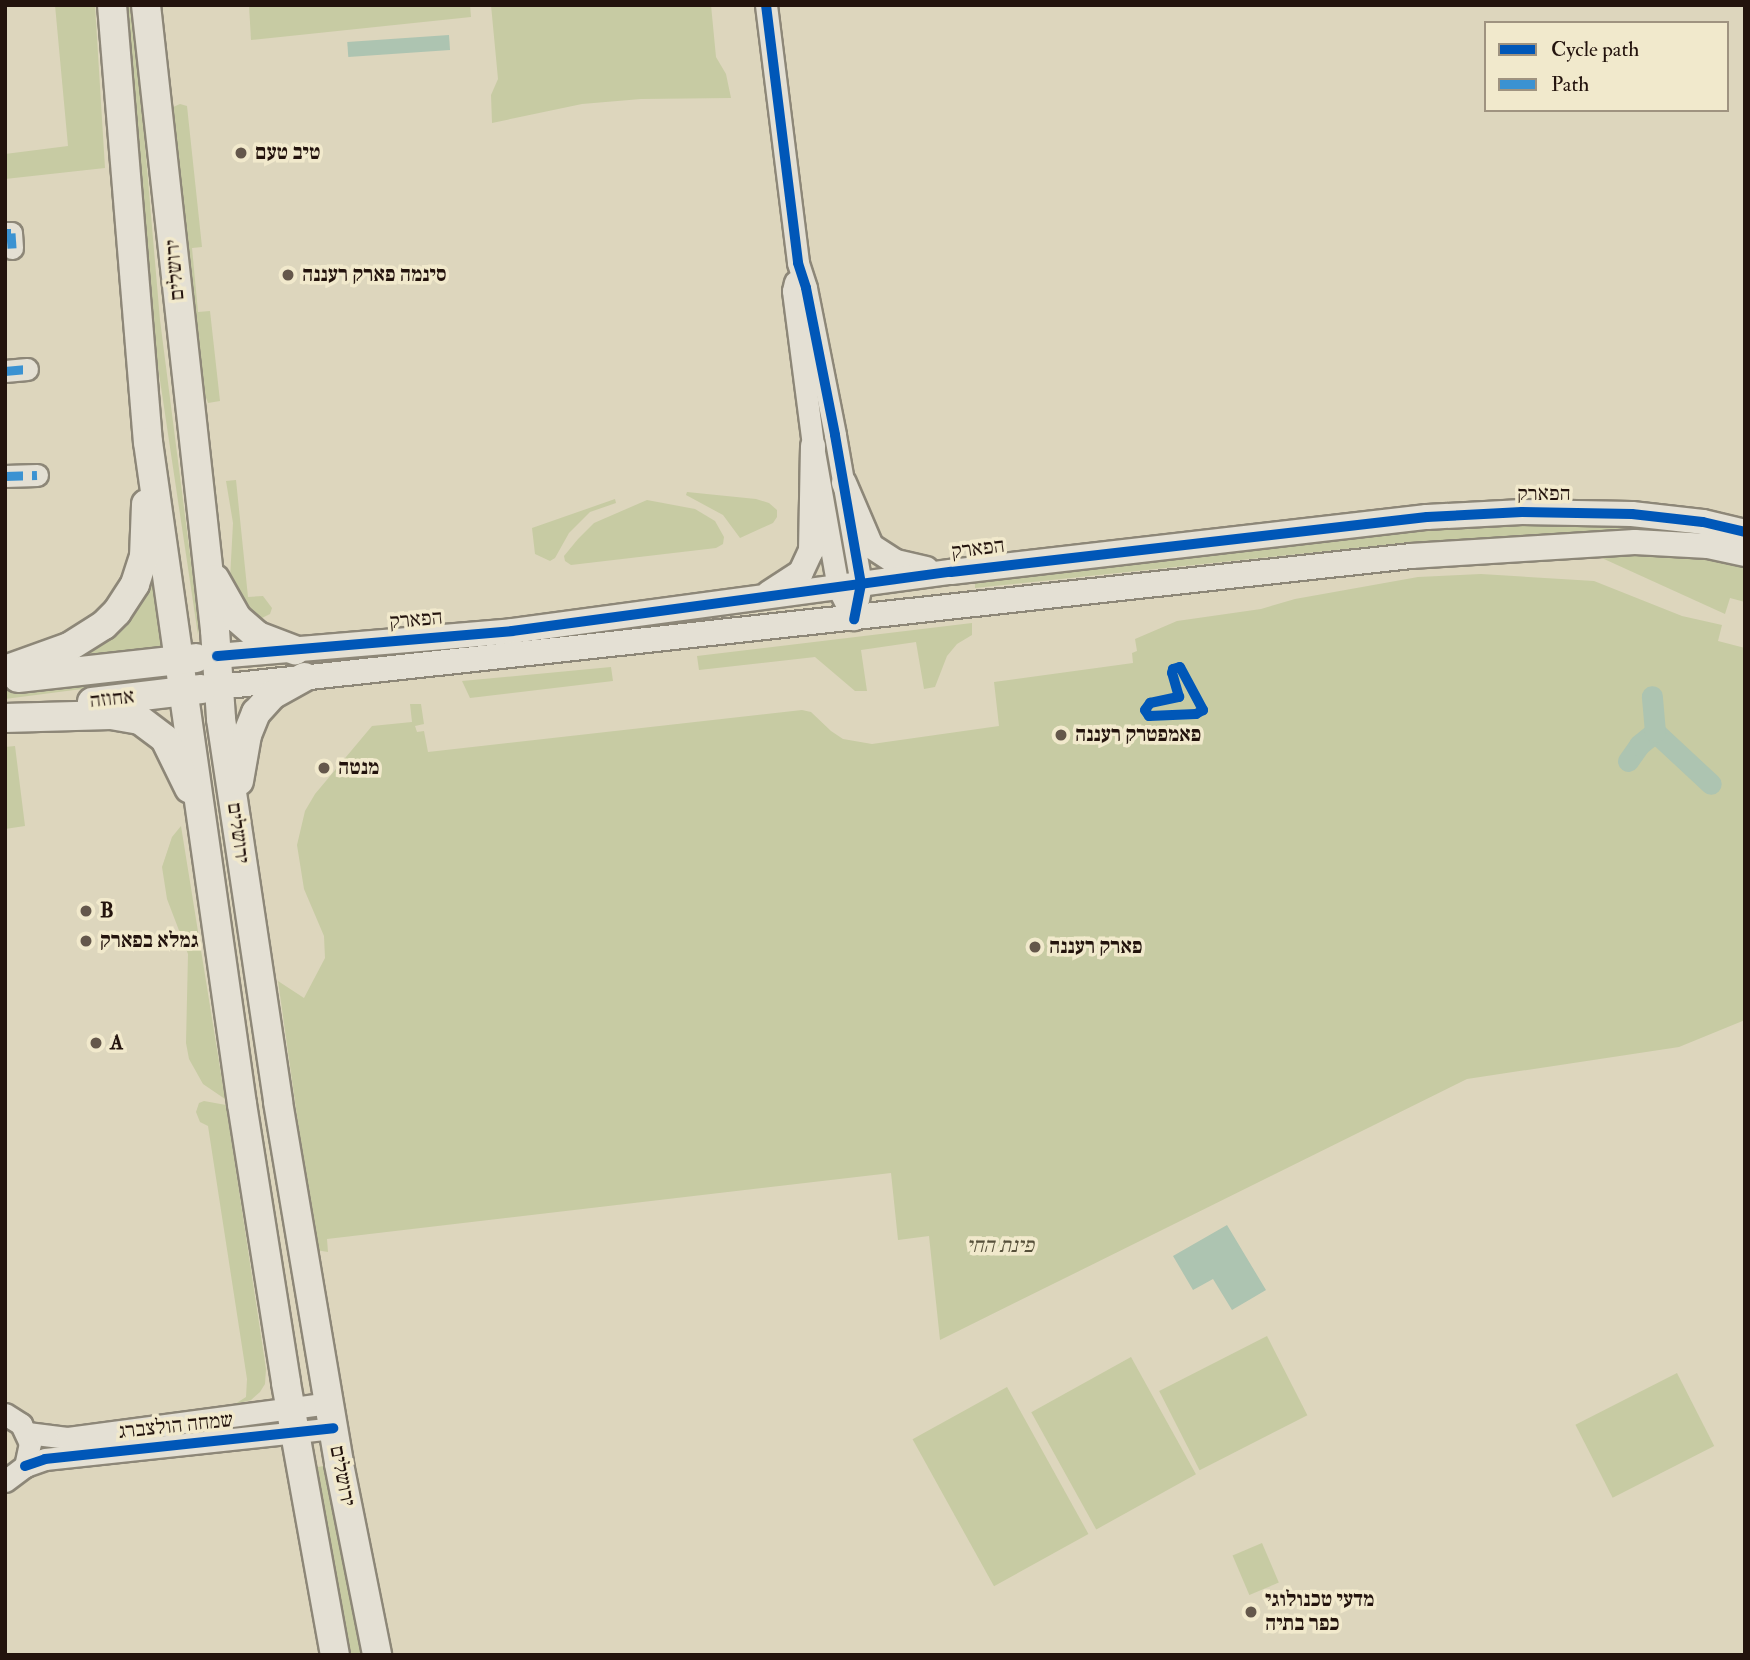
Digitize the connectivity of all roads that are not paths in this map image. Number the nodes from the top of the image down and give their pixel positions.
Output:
1 (111, 5) edge
2 (146, 5) edge
3 (766, 5) edge
4 (798, 263) junction
5 (27, 369) dead end
6 (5, 371) edge
7 (148, 442) junction
8 (813, 446) junction
9 (37, 475) dead end
10 (5, 476) edge
11 (844, 483) junction
12 (1745, 532) edge
13 (1745, 554) edge
14 (208, 564) junction
15 (951, 572) junction
16 (849, 586) junction
17 (752, 600) junction
18 (854, 619) junction
19 (295, 650) junction
20 (216, 656) junction
21 (180, 660) junction
22 (5, 670) edge
23 (304, 677) junction
24 (5, 679) edge
25 (219, 687) junction
26 (185, 691) junction
27 (5, 711) edge
28 (5, 718) edge
29 (235, 812) junction
30 (202, 819) junction
31 (5, 1414) edge
32 (330, 1415) junction
33 (293, 1421) junction
34 (27, 1433) junction
35 (25, 1466) junction
36 (5, 1481) edge
37 (335, 1655) edge
38 (377, 1655) edge

1 - 7 main road, ירושלים
2 - 14 main road, ירושלים
3 - 4 street
4 - 8 street
4 - 11 street
5 - 6 street
7 - 21 main road, ירושלים
7 - 22 main road
8 - 16 street
8 - 17 street
9 - 10 street
11 - 15 street
11 - 16 street
12 - 15 street, הפארק
13 - 18 street
14 - 19 main road
14 - 20 main road, ירושלים
15 - 16 street, הפארק
16 - 17 street, הפארק
16 - 18 street
17 - 19 street, הפארק
18 - 23 street
19 - 20 street, הפארק
20 - 21 main road, אחוזה
20 - 25 main road, ירושלים
21 - 24 main road, אחוזה
21 - 26 main road, ירושלים
23 - 25 street
23 - 29 main road
25 - 26 main road, אחוזה
25 - 29 main road, ירושלים
26 - 27 main road, אחוזה
26 - 30 main road, ירושלים
28 - 30 main road
29 - 32 main road, ירושלים
30 - 33 main road, ירושלים
31 - 34 street
32 - 33 street, שמחה הולצברג
32 - 38 main road, ירושלים
33 - 34 street, שמחה הולצברג
33 - 35 street, שמחה הולצברג
33 - 37 main road, ירושלים
34 - 35 street
35 - 36 street

